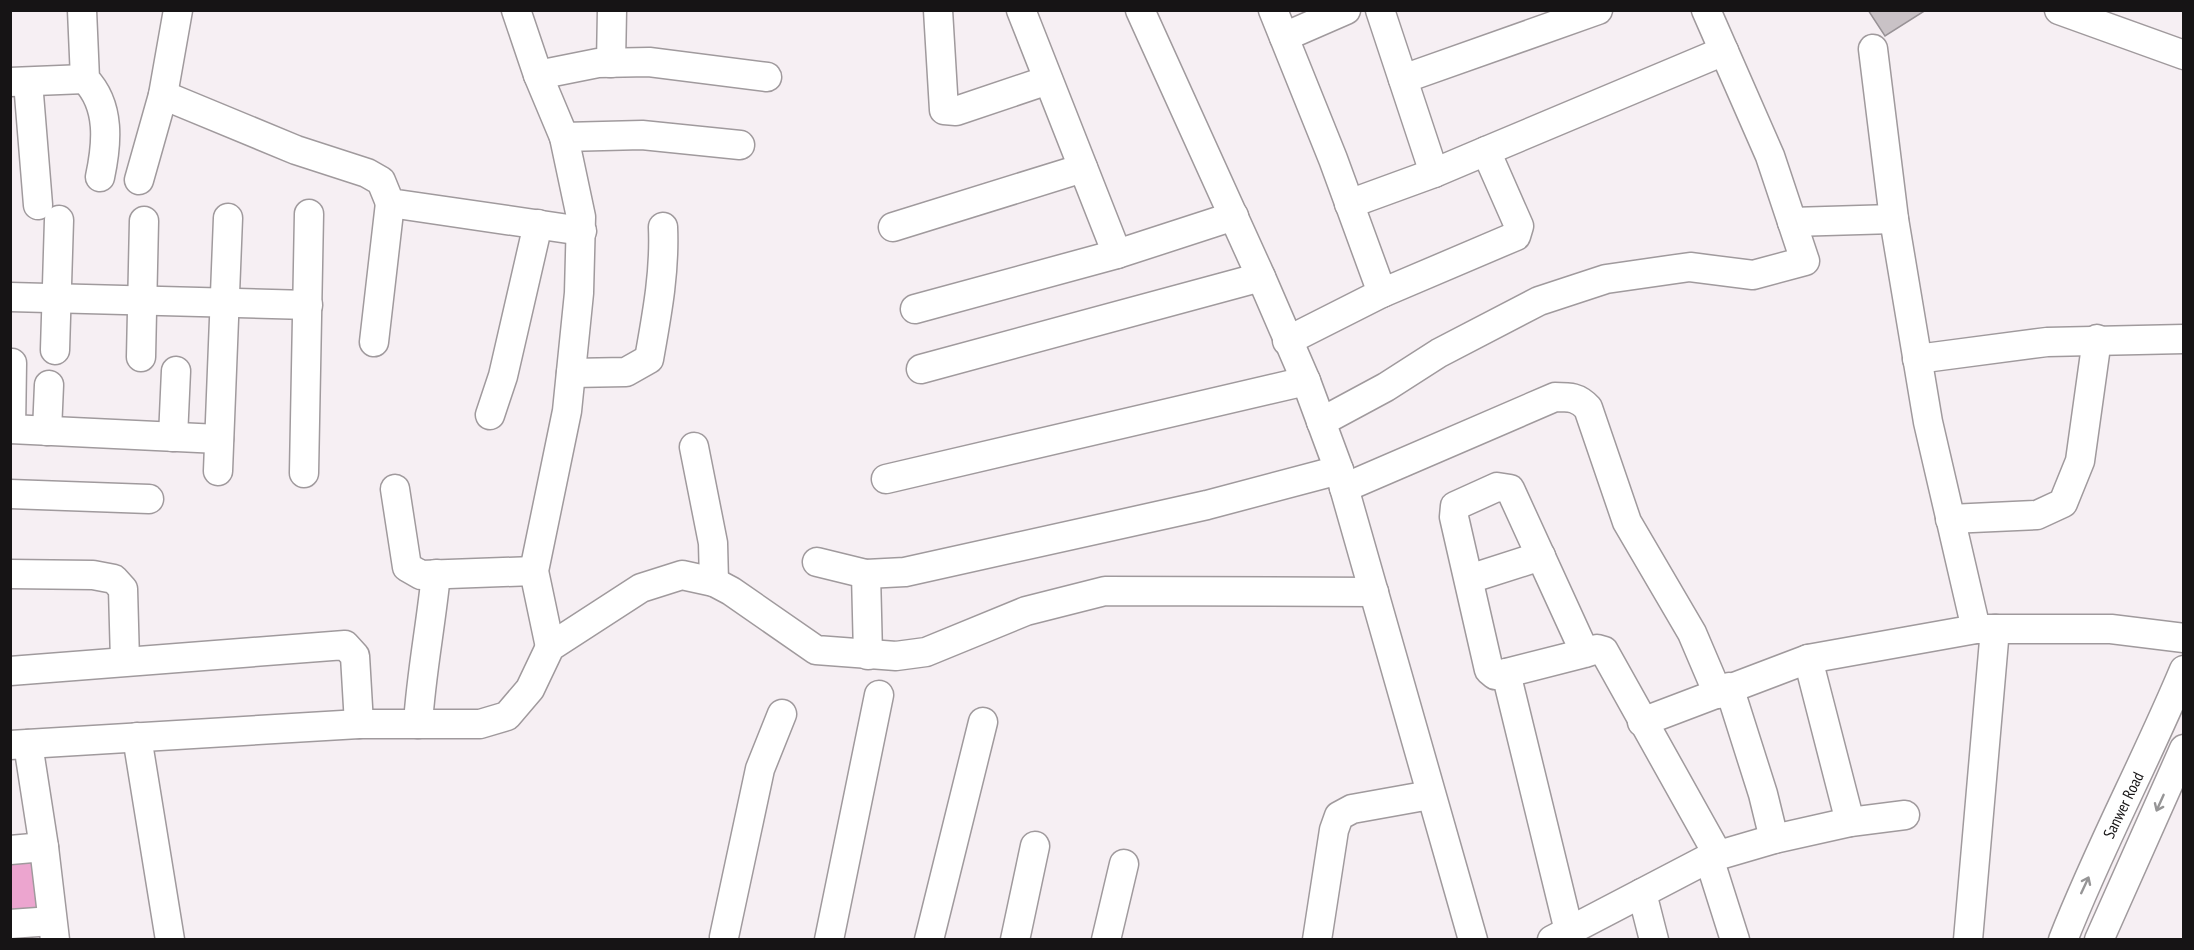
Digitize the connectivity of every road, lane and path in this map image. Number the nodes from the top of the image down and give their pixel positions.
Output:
1 (82, 10) edge
2 (178, 10) edge
3 (516, 10) edge
4 (612, 10) edge
5 (938, 10) edge
6 (1021, 10) edge
7 (1140, 10) edge
8 (1273, 10) edge
9 (1346, 10) edge
10 (1380, 10) edge
11 (1598, 10) edge
12 (1706, 10) edge
13 (2059, 10) edge
14 (1284, 37) junction
15 (1873, 49) dead end
16 (1724, 51) junction
17 (2184, 56) edge
18 (611, 63) junction
19 (538, 75) junction
20 (767, 77) dead end
21 (1403, 79) junction
22 (85, 80) junction
23 (1048, 80) junction
24 (19, 82) edge
25 (163, 95) junction
26 (564, 137) junction
27 (740, 145) dead end
28 (1486, 151) junction
29 (1083, 168) junction
30 (1434, 173) junction
31 (100, 177) dead end
32 (139, 180) dead end
33 (390, 203) junction
34 (1349, 204) junction
35 (580, 213) junction
36 (309, 214) dead end
37 (1234, 216) junction
38 (228, 218) dead end
39 (1894, 219) junction
40 (144, 221) dead end
41 (1792, 222) junction
42 (538, 224) junction
43 (663, 227) dead end
44 (893, 227) dead end
45 (1117, 254) junction
46 (1261, 277) junction
47 (1382, 293) junction
48 (10, 297) edge
49 (57, 298) junction
50 (143, 300) junction
51 (226, 302) junction
52 (308, 305) junction
53 (915, 309) dead end
54 (2097, 339) junction
55 (2184, 339) edge
56 (374, 342) dead end
57 (1287, 342) junction
58 (55, 350) dead end
59 (141, 357) dead end
60 (1917, 359) junction
61 (12, 363) dead end
62 (921, 369) dead end
63 (176, 371) dead end
64 (572, 373) junction
65 (1306, 381) junction
66 (49, 385) dead end
67 (490, 415) dead end
68 (1321, 422) junction
69 (11, 429) edge
70 (47, 431) junction
71 (173, 437) junction
72 (219, 440) junction
73 (694, 447) dead end
74 (218, 471) dead end
75 (304, 473) dead end
76 (886, 479) dead end
77 (1341, 479) junction
78 (395, 489) dead end
79 (10, 494) edge
80 (149, 499) dead end
81 (1950, 519) junction
82 (1541, 556) junction
83 (817, 562) dead end
84 (534, 571) junction
85 (10, 574) edge
86 (436, 574) junction
87 (867, 574) junction
88 (1469, 579) junction
89 (722, 587) junction
90 (1374, 592) junction
91 (1985, 629) junction
92 (2184, 638) edge
93 (550, 647) junction
94 (1585, 653) junction
95 (868, 655) junction
96 (1808, 659) junction
97 (125, 661) junction
98 (2184, 670) edge
99 (10, 671) edge
100 (1506, 673) junction
101 (1723, 691) junction
102 (879, 695) dead end
103 (782, 714) dead end
104 (983, 722) dead end
105 (1642, 722) junction
106 (2174, 722) edge
107 (359, 724) junction
108 (418, 724) junction
109 (137, 737) junction
110 (19, 745) edge
111 (2184, 749) edge
112 (1430, 795) junction
113 (1905, 815) dead end
114 (1850, 822) junction
115 (1774, 839) junction
116 (1035, 846) dead end
117 (44, 847) junction
118 (10, 850) edge
119 (1714, 857) junction
120 (1124, 864) dead end
121 (1642, 893) junction
122 (10, 924) edge
123 (53, 930) edge
124 (1560, 935) edge
125 (170, 939) edge
126 (727, 939) edge
127 (829, 939) edge
128 (929, 939) edge
129 (1015, 939) edge
130 (1106, 939) edge
131 (1317, 939) edge
132 (1473, 939) edge
133 (1654, 939) edge
134 (1735, 939) edge
135 (1968, 939) edge
136 (2063, 939) edge
137 (2099, 939) edge

1 - 22 street
2 - 25 street
3 - 19 street
4 - 18 street
5 - 23 street
6 - 23 street
7 - 37 street
8 - 14 street
9 - 14 street
10 - 21 street
11 - 21 street
12 - 16 street
13 - 17 street
14 - 34 street
15 - 39 street
16 - 28 street
16 - 41 street
18 - 19 street
18 - 20 street
19 - 26 street
21 - 30 street
22 - 24 street
22 - 31 street
23 - 29 street
24 - 49 street
25 - 32 street
25 - 33 street
26 - 27 street
26 - 35 street
28 - 30 street
28 - 47 street
29 - 44 street
29 - 45 street
30 - 34 street
33 - 42 street
33 - 56 street
34 - 47 street
35 - 42 street
35 - 64 street
36 - 52 street
37 - 45 street
37 - 46 street
38 - 51 street
39 - 41 street
39 - 60 street
40 - 50 street
41 - 68 street
42 - 67 street
43 - 64 street
45 - 53 street
46 - 57 street
46 - 62 street
47 - 57 street
48 - 49 street
49 - 50 street
49 - 58 street
50 - 51 street
50 - 59 street
51 - 52 street
51 - 72 street
52 - 75 street
54 - 55 street
54 - 60 street
54 - 81 street
57 - 65 street
60 - 81 street
61 - 69 street
63 - 71 street
64 - 84 street
65 - 68 street
65 - 76 street
66 - 70 street
68 - 77 street
69 - 70 street
70 - 71 street
71 - 72 street
72 - 74 street
73 - 89 street
77 - 87 street
77 - 90 street
77 - 101 street
78 - 86 street
79 - 80 street
81 - 91 street
82 - 88 street
82 - 88 street
82 - 94 street
83 - 87 street
84 - 86 street
84 - 93 street
85 - 97 street
86 - 108 street
87 - 95 street
88 - 100 street
89 - 93 street
89 - 95 street
90 - 95 street
90 - 112 street
91 - 92 street
91 - 96 street
91 - 135 street
93 - 108 street
94 - 100 street
94 - 105 street
96 - 101 street
96 - 114 street
97 - 99 street
97 - 107 street
98 - 106 street, Sanwer Road
100 - 124 street
101 - 105 street
101 - 115 street
102 - 127 street
103 - 126 street
104 - 128 street
105 - 119 street
136 -> 106 street, Sanwer Road
107 - 108 street
107 - 109 street
109 - 110 street
109 - 125 street
110 - 117 street
111 -> 137 street, Sanwer Road
112 - 131 street
112 - 132 street
113 - 114 street
114 - 115 street
115 - 119 street
116 - 129 street
117 - 118 street
117 - 123 street
119 - 121 street
119 - 134 street
120 - 130 street
121 - 124 street
121 - 133 street
122 - 123 street

